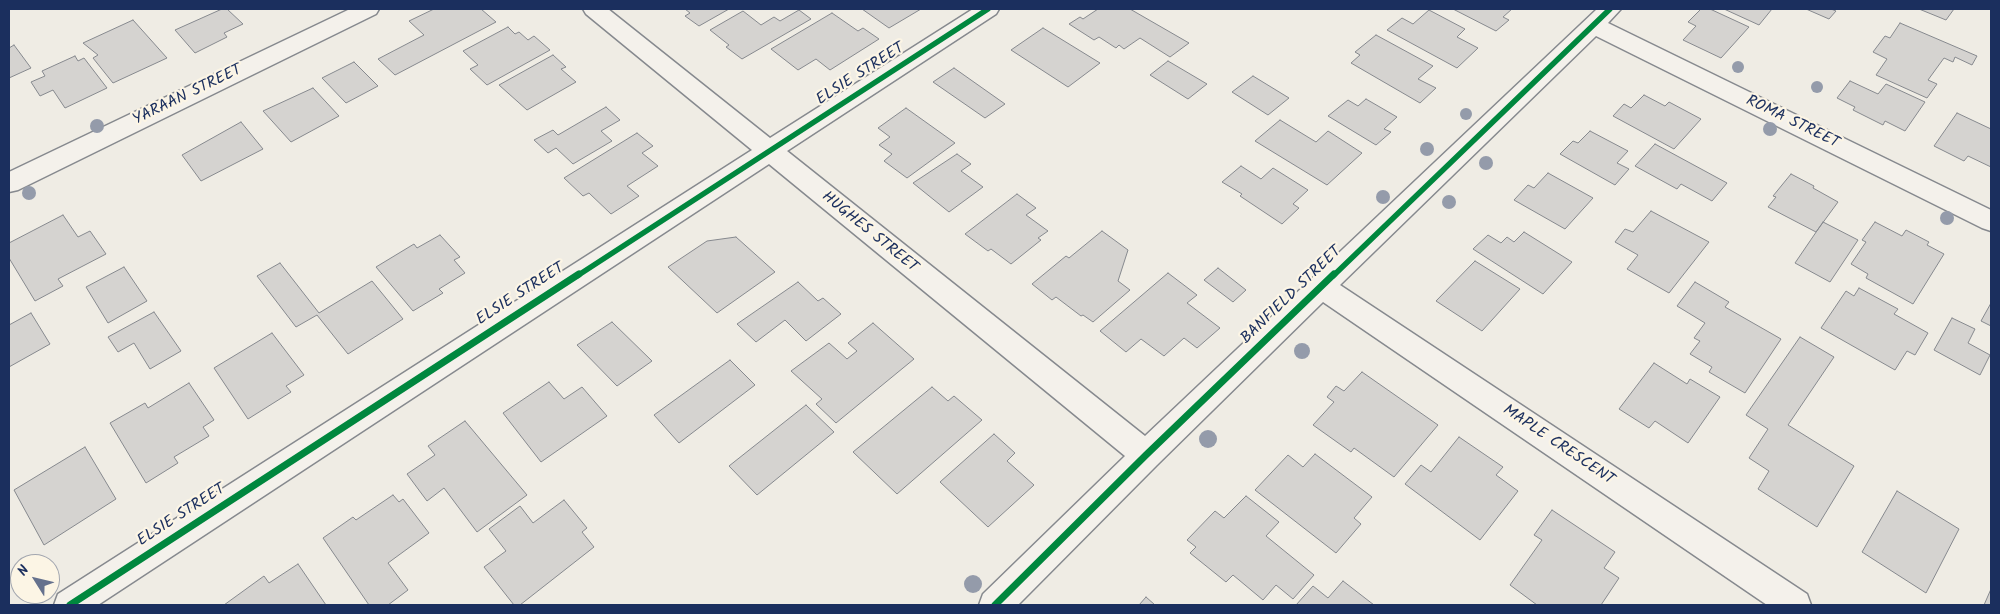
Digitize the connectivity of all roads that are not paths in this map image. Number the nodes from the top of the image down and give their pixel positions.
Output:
1 (368, 9) edge
2 (594, 9) edge
3 (988, 9) edge
4 (1602, 17) edge
5 (768, 151) junction
6 (9, 183) edge
7 (1991, 221) edge
8 (1322, 287) junction
9 (1146, 455) junction
10 (70, 605) edge
11 (995, 605) edge
12 (1795, 605) edge

1 - 6 street, YARAAN STREET
2 - 5 street, HUGHES STREET
3 - 5 street, ELSIE STREET
4 - 7 street, ROMA STREET
4 - 8 street, BANFIELD STREET
5 - 9 street, HUGHES STREET
5 - 10 street, ELSIE STREET
8 - 9 street, BANFIELD STREET
8 - 12 street, MAPLE CRESCENT
9 - 11 street, BANFIELD STREET

